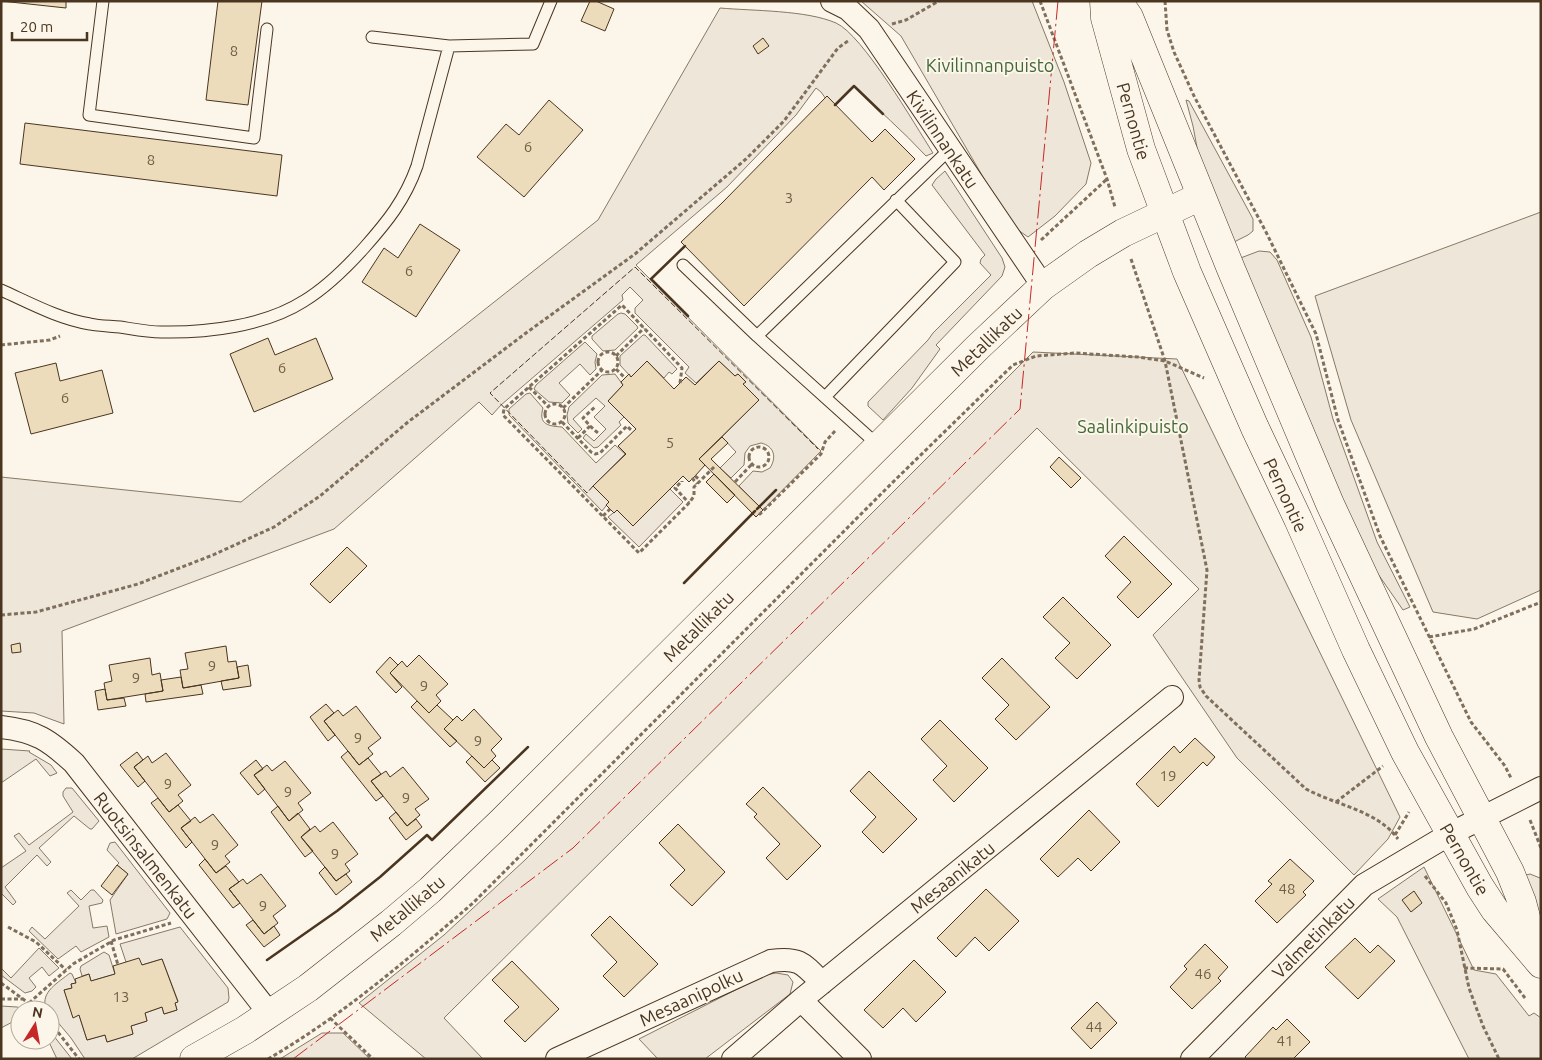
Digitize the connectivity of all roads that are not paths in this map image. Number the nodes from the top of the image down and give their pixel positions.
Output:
1 (103, 1) edge
2 (551, 1) edge
3 (832, 1) edge
4 (1104, 1) edge
5 (1118, 1) edge
6 (267, 29) dead end
7 (372, 37) dead end
8 (449, 46) junction
9 (950, 149) junction
10 (1201, 196) junction
11 (896, 200) junction
12 (1164, 213) junction
13 (684, 265) dead end
14 (1043, 286) junction
15 (1, 290) edge
16 (757, 336) junction
17 (825, 397) junction
18 (879, 446) junction
19 (1172, 697) dead end
20 (1, 727) edge
21 (1541, 788) edge
22 (1482, 816) junction
23 (1450, 834) junction
24 (1539, 961) edge
25 (822, 983) junction
26 (801, 1000) junction
27 (269, 1013) junction
28 (194, 1059) edge
29 (557, 1059) edge
30 (733, 1059) edge
31 (860, 1059) edge
32 (1192, 1059) edge

1 - 6 lane
2 - 8 lane
3 - 9 street, Kivilinnankatu
4 - 12 street, Pernontie
5 - 10 street, Pernontie
7 - 8 lane
8 - 15 lane
9 - 11 lane
9 - 14 street, Kivilinnankatu
10 - 12 street, Metallikatu
10 - 22 street, Pernontie
11 - 16 lane
11 - 17 lane
12 - 14 street, Metallikatu
12 - 23 street, Pernontie
13 - 16 lane
14 - 18 street, Metallikatu
16 - 17 lane
17 - 18 lane
18 - 27 street, Metallikatu
19 - 25 street, Mesaanikatu
20 - 27 street, Ruotsinsalmenkatu
21 - 22 street, Valmetinkatu
22 - 23 street, Valmetinkatu
22 - 24 street, Pernontie
23 - 24 street, Pernontie
23 - 32 street, Valmetinkatu
25 - 26 street, Mesaanikatu
25 - 29 street, Mesaanipolku
26 - 30 street, Mesaanikatu
26 - 31 street
27 - 28 street, Metallikatu

